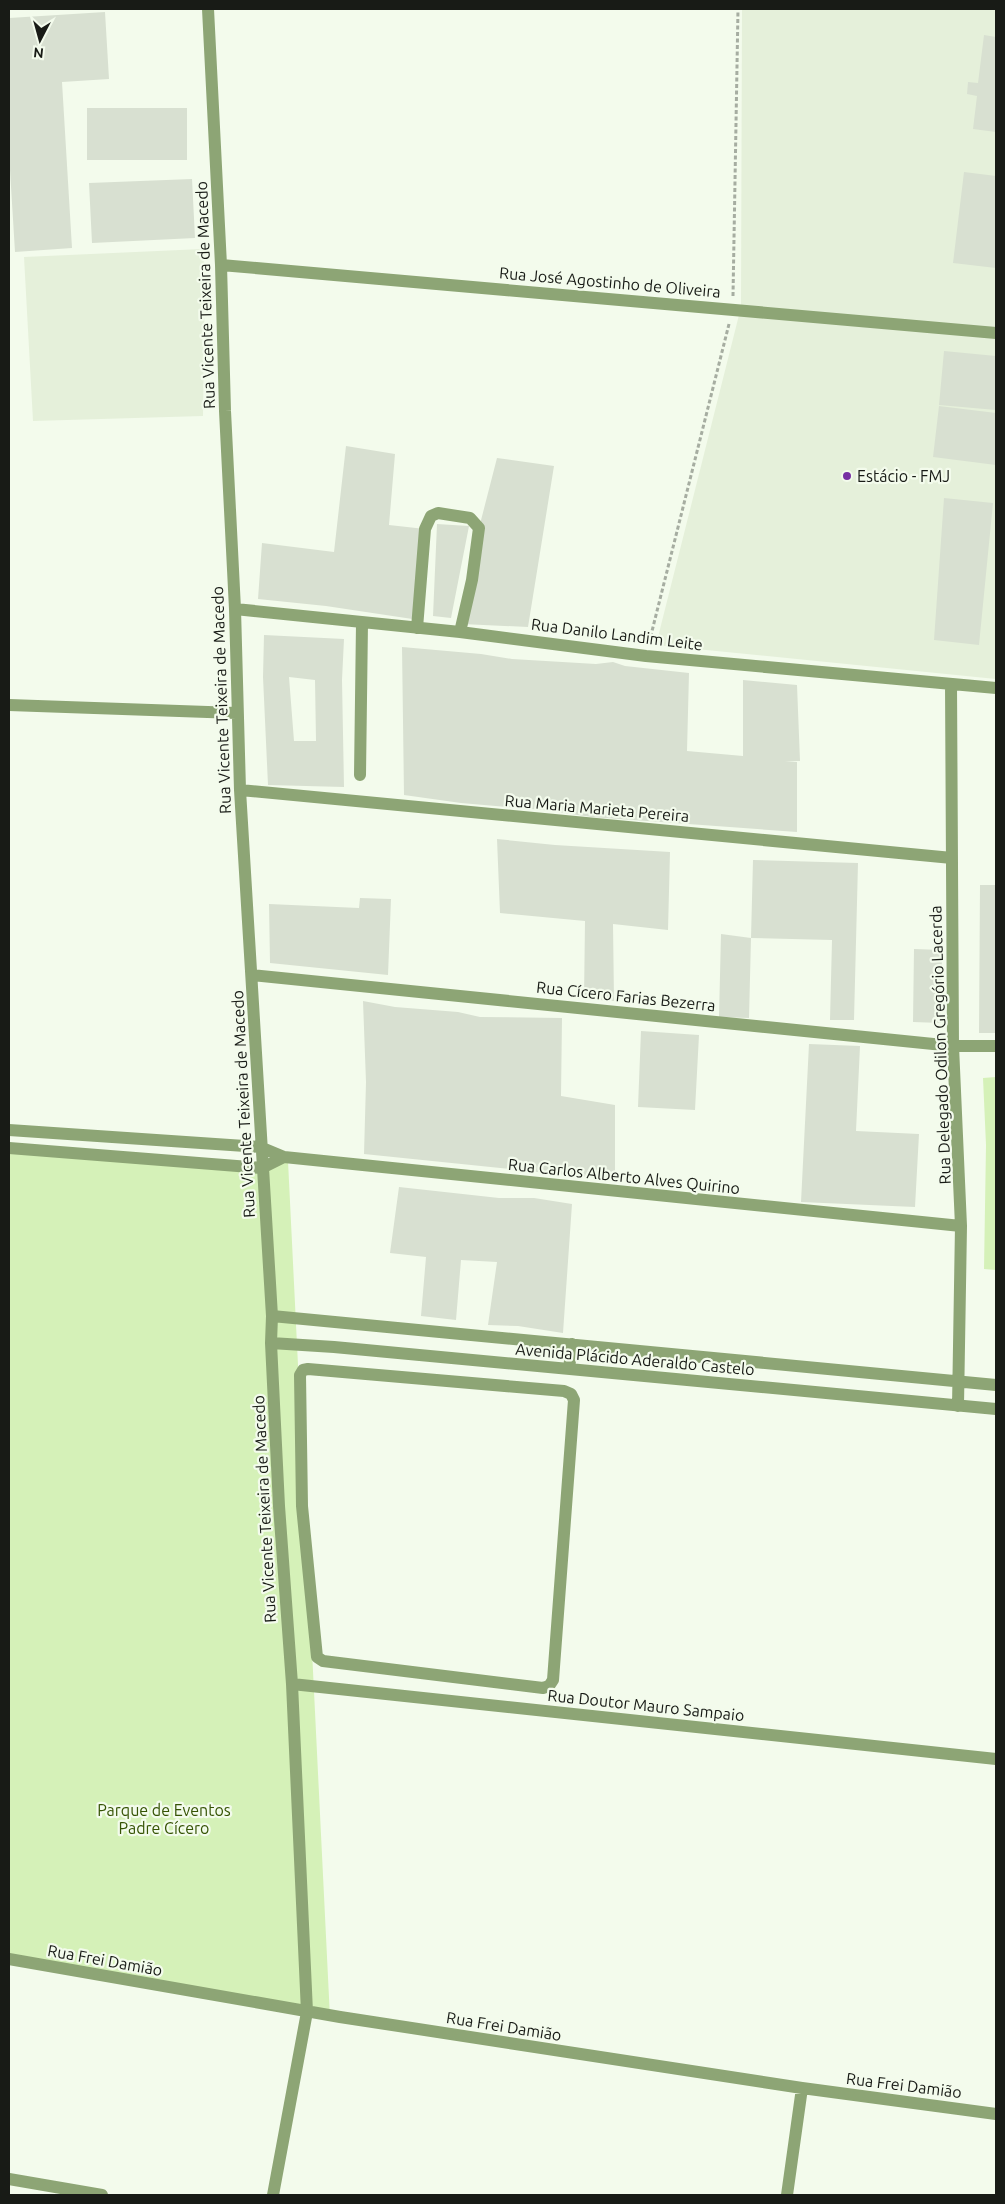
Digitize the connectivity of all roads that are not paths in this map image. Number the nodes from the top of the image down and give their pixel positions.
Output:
1 (208, 9) edge
2 (221, 265) junction
3 (996, 333) edge
4 (235, 609) junction
5 (362, 623) junction
6 (417, 628) junction
7 (460, 632) junction
8 (951, 684) junction
9 (996, 688) edge
10 (9, 705) edge
11 (236, 713) junction
12 (360, 775) dead end
13 (240, 790) junction
14 (952, 858) junction
15 (252, 975) junction
16 (953, 1046) junction
17 (996, 1046) edge
18 (9, 1130) edge
19 (260, 1147) junction
20 (9, 1148) edge
21 (284, 1157) junction
22 (262, 1168) junction
23 (961, 1226) junction
24 (272, 1316) junction
25 (271, 1343) junction
26 (572, 1344) junction
27 (569, 1369) junction
28 (958, 1381) junction
29 (996, 1384) edge
30 (958, 1406) junction
31 (996, 1409) edge
32 (279, 1506) junction
33 (302, 1506) junction
34 (292, 1684) junction
35 (996, 1759) edge
36 (9, 1959) edge
37 (307, 2012) junction
38 (802, 2088) junction
39 (996, 2114) edge
40 (9, 2179) edge
41 (102, 2195) edge
42 (273, 2195) edge
43 (787, 2195) edge

1 - 2 street, Rua Vicente Teixeira de Macedo
2 - 3 street, Rua José Agostinho de Oliveira
2 - 4 street, Rua Vicente Teixeira de Macedo
4 - 5 street, Rua Danilo Landim Leite
4 - 11 street, Rua Vicente Teixeira de Macedo
5 - 6 street, Rua Danilo Landim Leite
5 - 12 street
6 - 7 street, Rua Danilo Landim Leite
6 - 7 street
7 - 8 street, Rua Danilo Landim Leite
8 - 9 street, Rua Danilo Landim Leite
8 - 14 street, Rua Delegado Odilon Gregório Lacerda
10 - 11 street
11 - 13 street, Rua Vicente Teixeira de Macedo
13 - 14 street, Rua Maria Marieta Pereira
13 - 15 street, Rua Vicente Teixeira de Macedo
14 - 16 street, Rua Delegado Odilon Gregório Lacerda
15 - 16 street, Rua Cícero Farias Bezerra
15 - 19 street, Rua Vicente Teixeira de Macedo
16 - 17 street, Rua Cícero Farias Bezerra
16 - 23 street, Rua Delegado Odilon Gregório Lacerda
18 - 19 street, Rua Carlos Alberto Alves Quirino
19 - 21 street, Rua Carlos Alberto Alves Quirino
19 - 22 street, Rua Vicente Teixeira de Macedo
20 - 22 street
21 - 22 street
21 - 23 street, Rua Carlos Alberto Alves Quirino
22 - 24 street, Rua Vicente Teixeira de Macedo
23 - 28 street, Rua Delegado Odilon Gregório Lacerda
24 - 25 street, Rua Vicente Teixeira de Macedo
24 - 26 street, Avenida Plácido Aderaldo Castelo
25 - 27 street, Avenida Plácido Aderaldo Castelo
25 - 32 street, Rua Vicente Teixeira de Macedo
26 - 27 street
26 - 28 street, Avenida Plácido Aderaldo Castelo
27 - 30 street, Avenida Plácido Aderaldo Castelo
28 - 29 street, Avenida Plácido Aderaldo Castelo
28 - 30 street, Rua Delegado Odilon Gregório Lacerda
30 - 31 street, Avenida Plácido Aderaldo Castelo
32 - 33 street
32 - 34 street, Rua Vicente Teixeira de Macedo
33 - 33 street
34 - 35 street, Rua Doutor Mauro Sampaio
34 - 37 street, Rua Vicente Teixeira de Macedo
36 - 37 street, Rua Frei Damião
37 - 38 street, Rua Frei Damião
37 - 42 street, Rua Vicente Teixeira de Macedo
38 - 39 street, Rua Frei Damião
38 - 43 street
40 - 41 street

